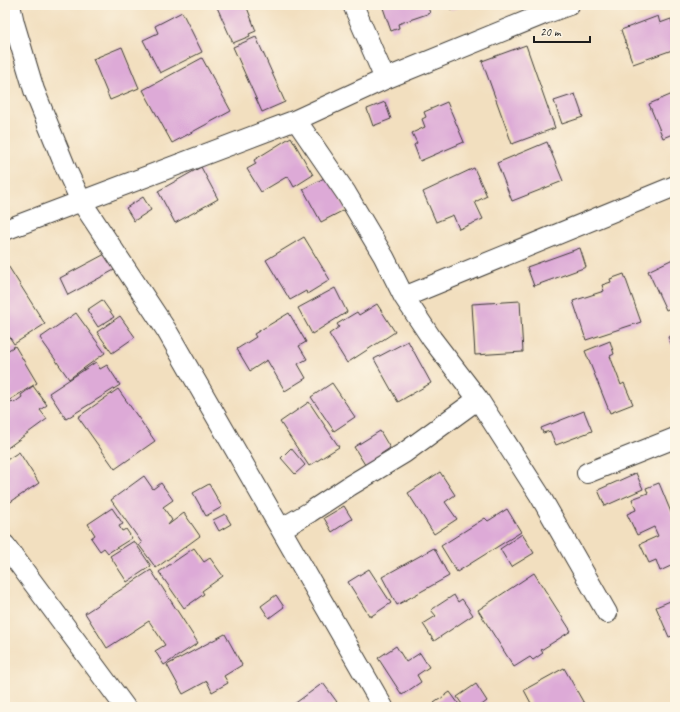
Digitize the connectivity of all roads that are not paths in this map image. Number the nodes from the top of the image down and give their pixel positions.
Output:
1 (10, 5) edge
2 (353, 5) edge
3 (569, 5) edge
4 (543, 9) edge
5 (385, 79) junction
6 (296, 120) junction
7 (675, 186) edge
8 (81, 201) junction
9 (5, 230) edge
10 (404, 297) junction
11 (478, 399) junction
12 (675, 438) edge
13 (587, 473) dead end
14 (281, 529) junction
15 (5, 545) edge
16 (607, 613) dead end
17 (125, 707) edge
18 (383, 707) edge

1 - 8 street
2 - 5 street
3 - 4 street
4 - 5 street
5 - 6 street
6 - 8 street
6 - 10 street
7 - 10 street
8 - 9 street
8 - 14 street
10 - 11 street
11 - 14 street
11 - 16 street
12 - 13 street
14 - 18 street
15 - 17 street

